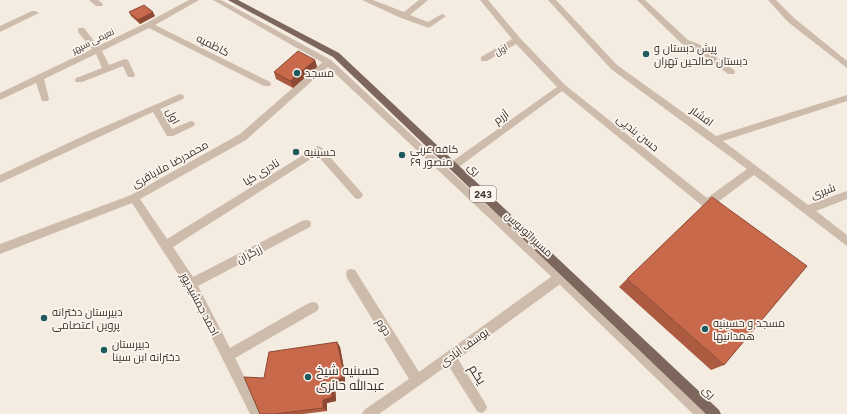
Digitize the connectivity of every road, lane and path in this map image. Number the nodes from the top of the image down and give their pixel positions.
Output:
1 (195, 0) edge
2 (216, 0) edge
3 (232, 0) edge
4 (366, 0) edge
5 (424, 0) edge
6 (484, 0) edge
7 (552, 0) edge
8 (641, 0) edge
9 (772, 0) edge
10 (35, 13) dead end
11 (404, 16) junction
12 (442, 16) dead end
13 (149, 25) junction
14 (0, 29) edge
15 (81, 30) dead end
16 (517, 40) junction
17 (97, 50) junction
18 (484, 59) dead end
19 (328, 62) junction
20 (847, 65) edge
21 (107, 69) junction
22 (731, 72) dead end
23 (131, 75) dead end
24 (39, 78) junction
25 (79, 80) dead end
26 (266, 84) dead end
27 (562, 87) junction
28 (0, 97) edge
29 (180, 97) dead end
30 (45, 99) dead end
31 (845, 102) edge
32 (156, 109) junction
33 (191, 124) dead end
34 (715, 140) junction
35 (453, 166) junction
36 (753, 170) junction
37 (0, 179) edge
38 (358, 195) dead end
39 (847, 195) edge
40 (134, 198) junction
41 (707, 204) junction
42 (807, 210) junction
43 (725, 218) edge
44 (306, 224) dead end
45 (847, 241) edge
46 (166, 246) junction
47 (0, 249) edge
48 (351, 274) dead end
49 (560, 278) junction
50 (191, 284) junction
51 (313, 307) dead end
52 (228, 356) junction
53 (450, 358) junction
54 (417, 381) junction
55 (481, 407) dead end
56 (257, 414) edge
57 (368, 414) edge
58 (701, 414) edge
59 (715, 414) edge

1 - 13 street, نعیمی سپهر
2 - 19 lane, مسیر اتوبوس
3 - 35 main road, ری / 243
4 - 11 street
5 - 11 street
6 - 16 street, حسن بندپی
7 - 34 street, افشار
8 - 22 street
9 - 20 street
10 - 14 street
11 - 12 street
13 - 17 street, نعیمی سپهر
13 - 26 street, کاظمیه
15 - 17 street
16 - 18 street, اول
16 - 27 street, حسن بندپی
17 - 21 street
17 - 24 street, نعیمی سپهر
19 - 40 street, محمدرضا ملاباقری
19 - 49 lane, مسیر اتوبوس
21 - 23 street
21 - 25 street
24 - 28 street, نعیمی سپهر
24 - 30 street
27 - 35 street, آزرم
27 - 41 street, حسن بندپی
29 - 32 street
31 - 34 street
32 - 33 street, اول
32 - 37 street
34 - 36 street, افشار
35 - 59 main road, ری / 243
36 - 41 street
36 - 42 street, افشار
38 - 46 street, نادری کیا
39 - 42 street, شیری
40 - 46 street, احمد جمشیدپور
40 - 47 street, محمدرضا ملاباقری
41 - 43 street, حسن بندپی
42 - 45 street, افشار
44 - 50 street, زرگران
46 - 50 street, احمد جمشیدپور
48 - 54 street, دوم
49 - 53 street, یوسف آبادی
49 - 58 lane, مسیر اتوبوس
50 - 52 street, احمد جمشیدپور
51 - 52 street
52 - 56 street, احمد جمشیدپور
53 - 54 street, یوسف آبادی
53 - 55 street, یکم
54 - 57 street, یوسف آبادی

